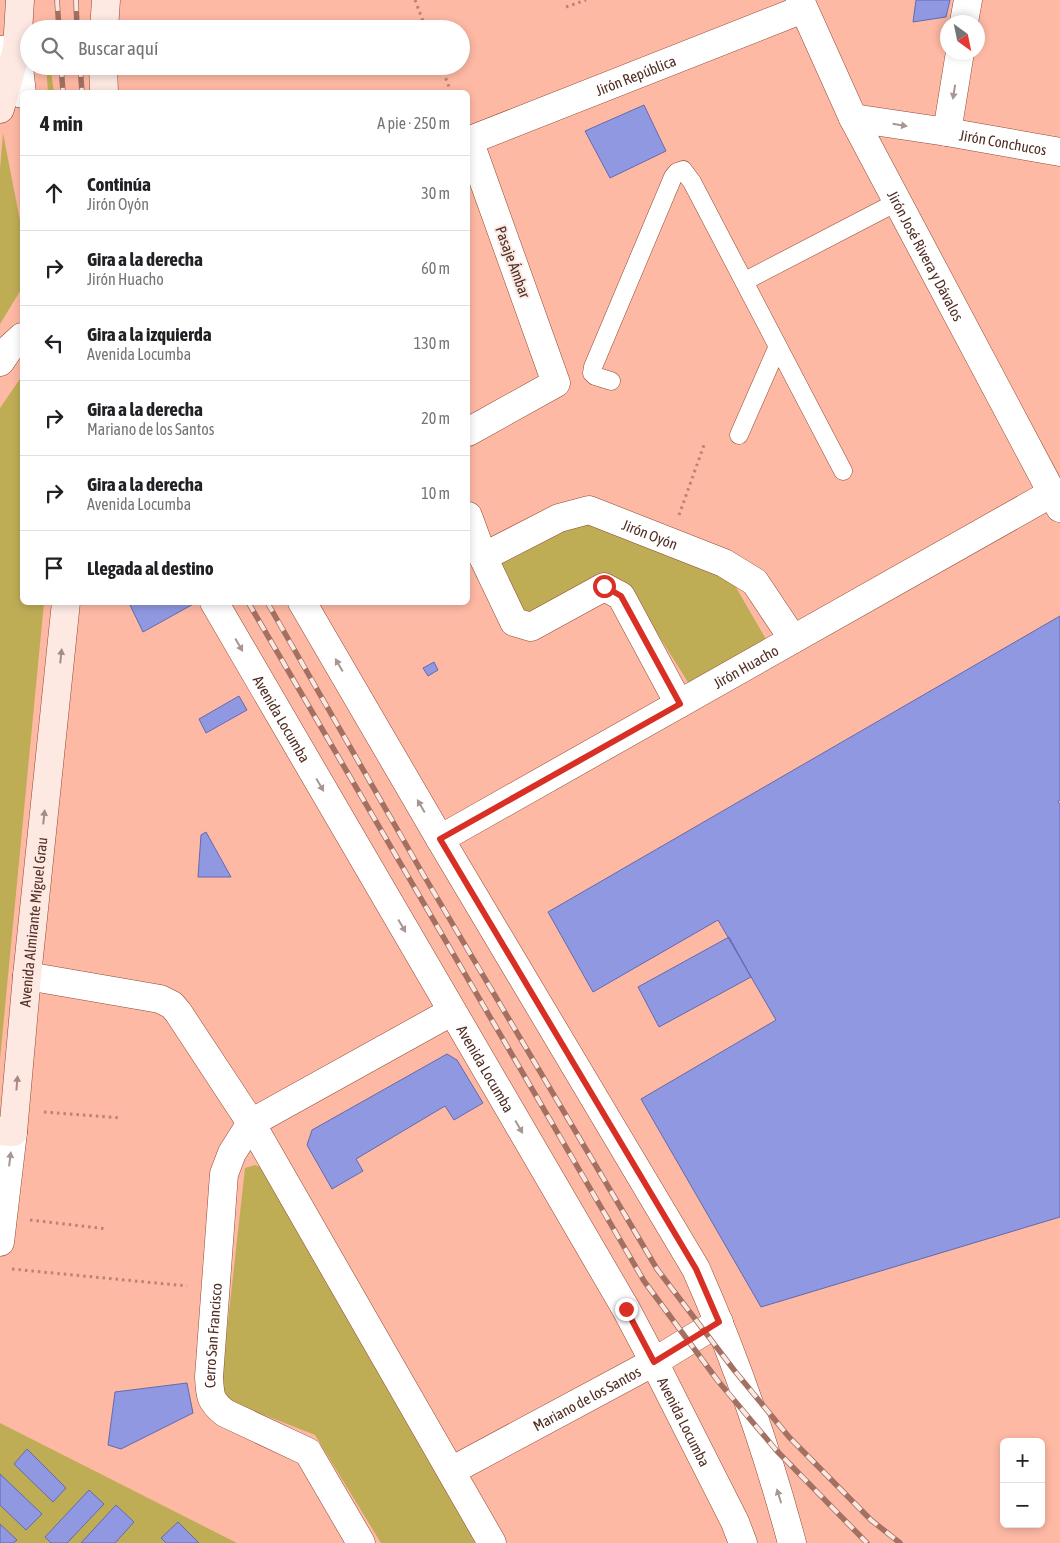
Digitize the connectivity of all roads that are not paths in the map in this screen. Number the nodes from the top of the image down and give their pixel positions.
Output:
1 (20, 0) edge
2 (106, 0) edge
3 (968, 0) edge
4 (802, 4) edge
5 (965, 15) edge
6 (105, 20) edge
7 (8, 49) edge
8 (959, 60) edge
9 (103, 75) edge
10 (21, 90) edge
11 (104, 90) edge
12 (0, 109) edge
13 (853, 118) junction
14 (947, 132) junction
15 (470, 140) edge
16 (470, 146) edge
17 (1060, 152) edge
18 (897, 202) junction
19 (745, 281) junction
20 (20, 338) edge
21 (778, 346) junction
22 (0, 362) edge
23 (611, 381) dead end
24 (470, 431) edge
25 (739, 435) dead end
26 (843, 471) dead end
27 (1056, 500) edge
28 (470, 521) edge
29 (483, 557) junction
30 (66, 605) edge
31 (216, 605) edge
32 (304, 605) edge
33 (793, 639) junction
34 (680, 704) junction
35 (440, 839) junction
36 (27, 976) junction
37 (451, 1012) junction
38 (252, 1123) junction
39 (9, 1124) edge
40 (1, 1230) edge
41 (719, 1322) junction
42 (654, 1362) junction
43 (452, 1471) junction
44 (361, 1543) edge
45 (492, 1543) edge
46 (743, 1543) edge
47 (792, 1543) edge

1 - 7 main road
2 - 6 main road
3 - 5 street
4 - 13 street, Jirón José Rivera y Dávalos
4 - 15 street, Jirón República
7 - 10 street
7 - 12 main road
8 -> 14 street, Jirón Conchucos
9 - 11 main road
13 -> 14 street, Jirón Conchucos
13 - 18 street, Jirón José Rivera y Dávalos
14 - 17 street, Jirón Conchucos
16 - 24 street, Pasaje Ámbar
18 - 19 lane
18 - 27 street, Jirón José Rivera y Dávalos
19 - 21 lane
19 - 23 lane
20 - 22 street
21 - 25 lane
21 - 26 lane
27 - 33 street, Jirón Huacho
28 - 29 street
29 - 33 street, Jirón Oyón
29 - 34 street
36 -> 30 main road, Avenida Almirante Miguel Grau
31 -> 37 street, Avenida Locumba
35 -> 32 street
33 - 34 street, Jirón Huacho
34 - 35 street, Jirón Huacho
35 - 41 street
36 - 38 street
39 -> 36 main road, Avenida Almirante Miguel Grau
37 - 38 street, Cerro San Francisco
37 -> 42 street, Avenida Locumba
38 - 43 street
38 - 44 street, Cerro San Francisco
40 -> 39 street, Avenida Almirante Miguel Grau
41 - 42 street, Mariano de los Santos
47 -> 41 street
42 - 43 street, Mariano de los Santos
42 - 46 street, Avenida Locumba
43 - 45 street

